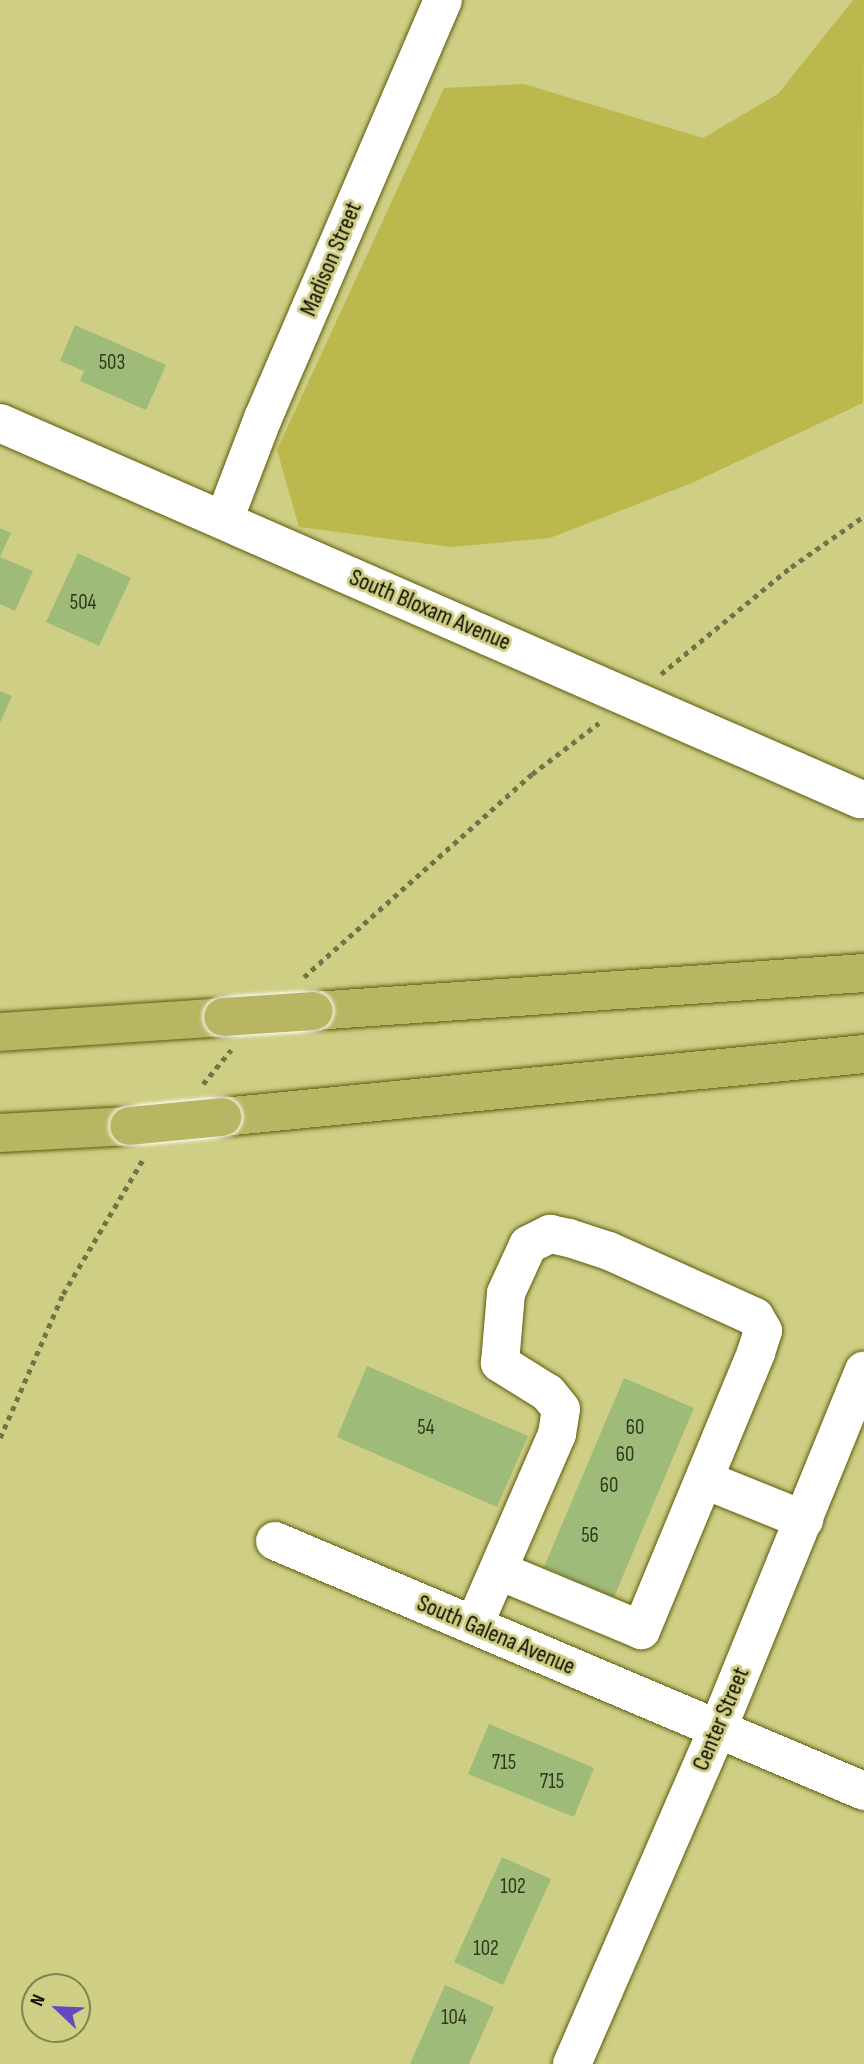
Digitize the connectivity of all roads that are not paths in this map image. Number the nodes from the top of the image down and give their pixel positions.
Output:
1 (443, 0) edge
2 (0, 423) edge
3 (224, 520) junction
4 (860, 799) dead end
5 (864, 974) edge
6 (0, 1032) edge
7 (864, 1054) edge
8 (0, 1133) edge
9 (864, 1371) edge
10 (850, 1440) edge
11 (705, 1480) junction
12 (804, 1520) junction
13 (275, 1541) dead end
14 (499, 1571) junction
15 (474, 1625) junction
16 (718, 1728) junction
17 (864, 1791) edge
18 (572, 2064) edge

1 - 3 street, Madison Street
2 - 3 street, South Bloxam Avenue
3 - 4 street, South Bloxam Avenue
5 - 6 highway, bridge
7 - 8 highway, bridge
9 - 10 street, Center Street
10 - 12 street, Center Street
11 - 12 street
11 - 14 street
11 - 14 street
12 - 16 street, Center Street
13 - 15 street, South Galena Avenue
14 - 15 street
15 - 16 street, South Galena Avenue
16 - 17 street, South Galena Avenue
16 - 18 street, Center Street

